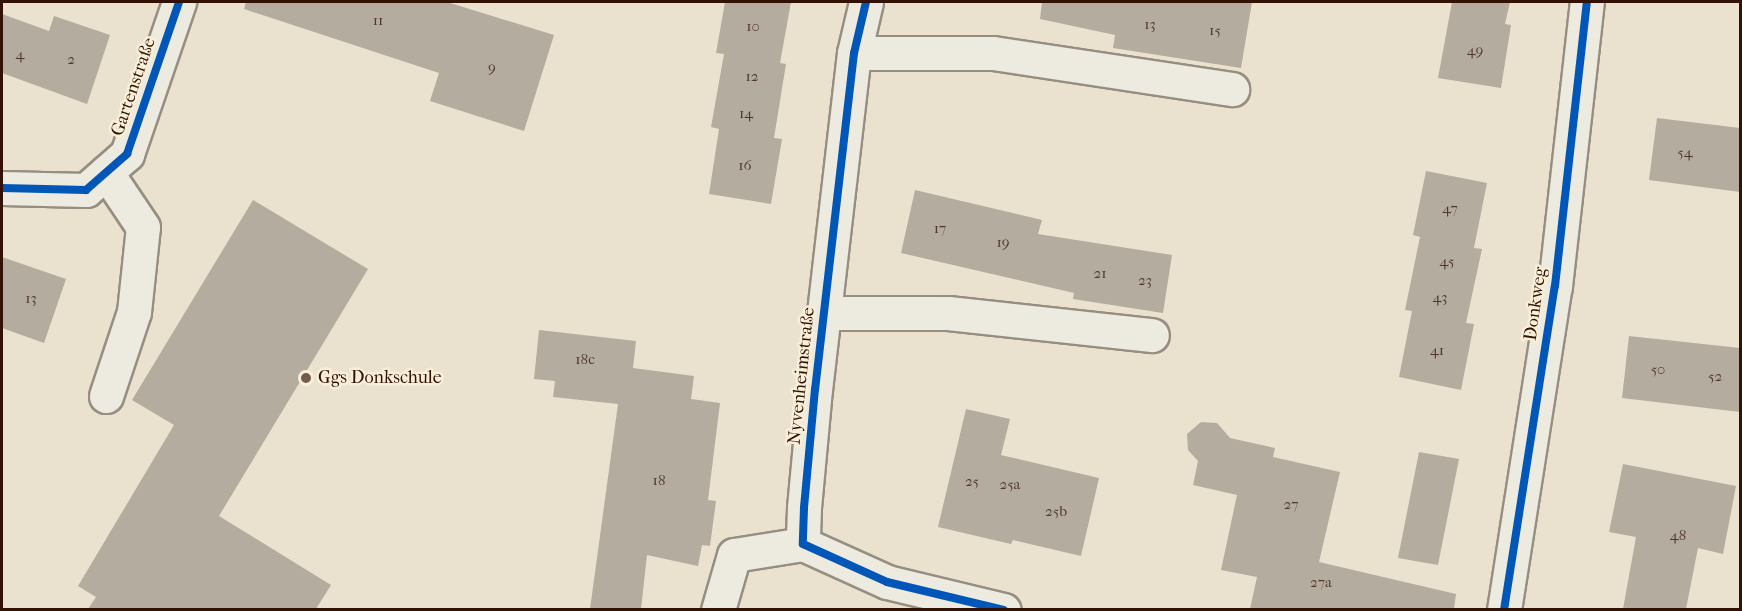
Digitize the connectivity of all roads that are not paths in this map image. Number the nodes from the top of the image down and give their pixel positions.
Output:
1 (179, 2) edge
2 (866, 2) edge
3 (1587, 2) edge
4 (854, 53) junction
5 (1232, 89) dead end
6 (106, 172) junction
7 (2, 188) edge
8 (824, 313) junction
9 (1152, 335) dead end
10 (106, 396) dead end
11 (803, 544) junction
12 (718, 609) edge
13 (1004, 609) edge
14 (1504, 609) edge

1 - 6 street, Gartenstraße
2 - 4 street, Nyvenheimstraße
3 - 14 street, Donkweg
4 - 5 street
4 - 8 street, Nyvenheimstraße
6 - 7 street, Gartenstraße
6 - 10 street
8 - 9 street
8 - 11 street, Nyvenheimstraße
11 - 12 street
11 - 13 street

